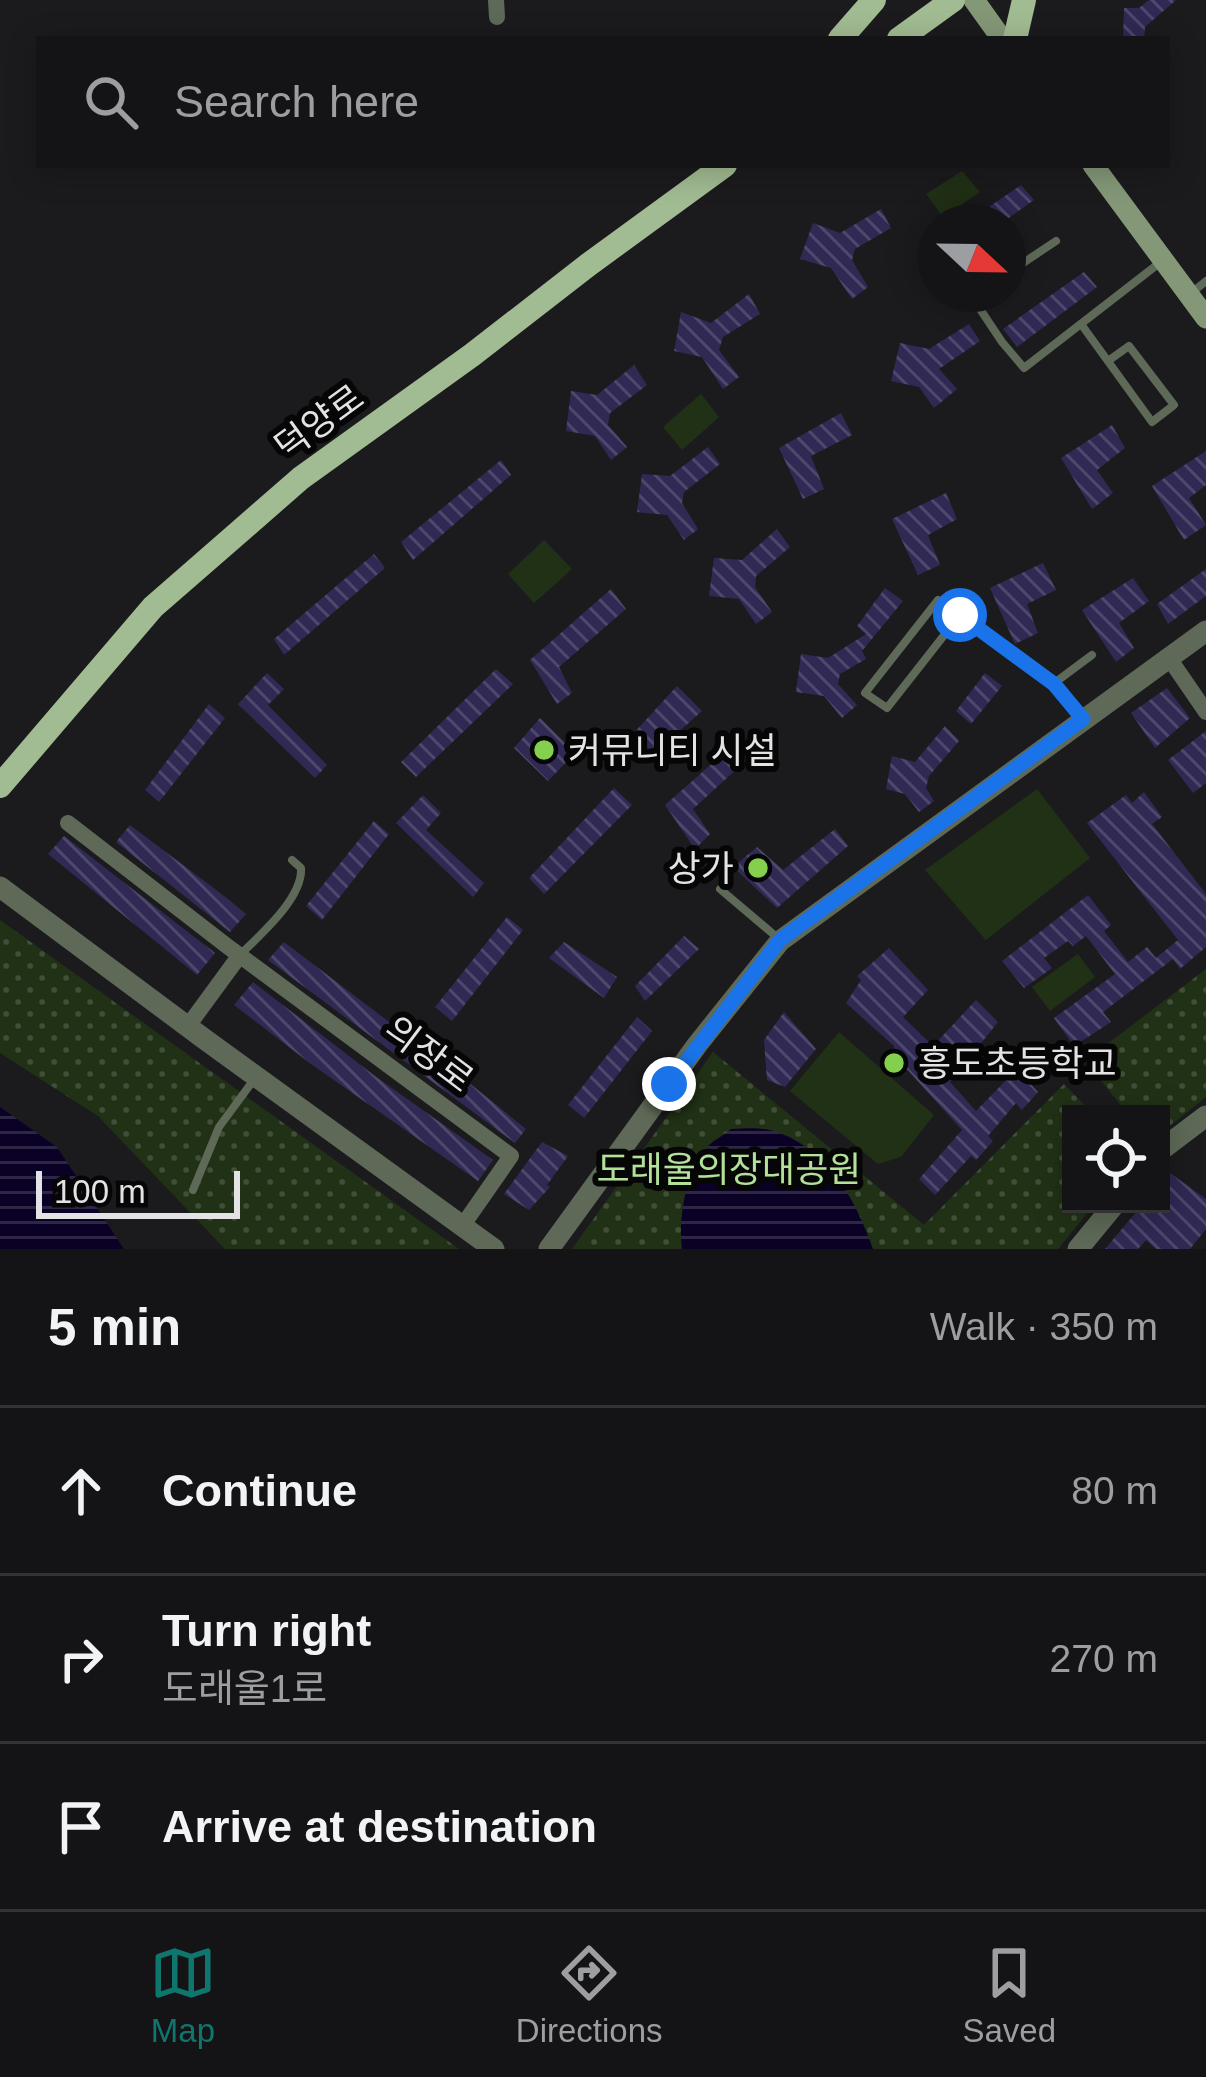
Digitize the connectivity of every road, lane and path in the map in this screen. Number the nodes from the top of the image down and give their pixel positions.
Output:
1 (874, 0) edge
2 (953, 0) edge
3 (974, 0) edge
4 (1024, 0) edge
5 (843, 36) edge
6 (903, 36) edge
7 (1000, 36) edge
8 (1017, 36) edge
9 (721, 168) edge
10 (1095, 168) edge
11 (1056, 241) dead end
12 (1163, 260) junction
13 (1026, 261) edge
14 (1197, 288) edge
15 (982, 312) edge
16 (1206, 318) edge
17 (1081, 324) junction
18 (1108, 361) junction
19 (960, 615) junction
20 (1206, 632) edge
21 (1092, 655) dead end
22 (1168, 658) junction
23 (1054, 684) junction
24 (1206, 712) edge
25 (1083, 719) junction
26 (0, 786) edge
27 (68, 823) dead end
28 (292, 860) dead end
29 (0, 887) edge
30 (720, 889) dead end
31 (780, 940) junction
32 (240, 956) junction
33 (188, 1026) junction
34 (255, 1076) junction
35 (1206, 1116) edge
36 (1170, 1143) edge
37 (193, 1190) dead end
38 (1108, 1213) edge
39 (463, 1225) junction
40 (494, 1249) edge
41 (549, 1249) edge
42 (1078, 1249) edge

1 - 5 main road
2 - 6 main road
3 - 7 main road
4 - 8 main road
9 - 26 main road, 덕양로
10 - 12 main road
11 - 13 lane
12 - 14 main road
12 - 17 lane
14 - 16 main road
15 - 17 lane
17 - 18 lane
18 - 18 lane
19 - 19 lane
19 - 23 lane
20 - 22 street
21 - 23 lane
22 - 24 street
22 - 25 street
23 - 25 lane
25 - 31 street
27 - 32 street, 의장로
28 - 32 lane
29 - 33 street
30 - 31 lane
31 - 41 street
32 - 33 street
32 - 39 street, 의장로
33 - 34 street
34 - 37 lane
34 - 39 street
35 - 36 street
38 - 42 street
39 - 40 street

